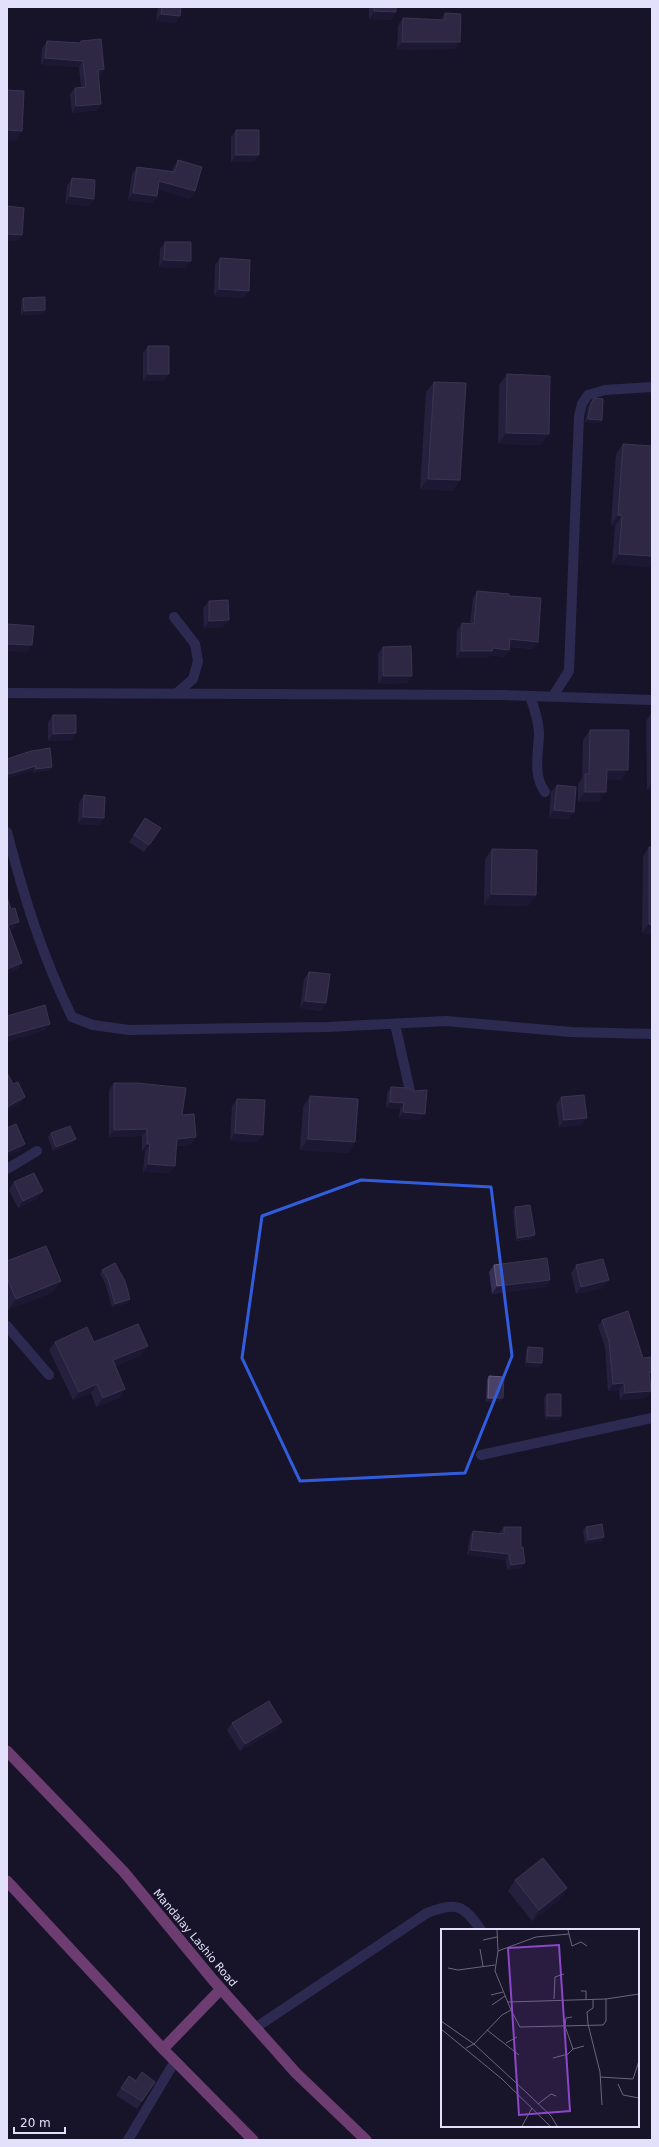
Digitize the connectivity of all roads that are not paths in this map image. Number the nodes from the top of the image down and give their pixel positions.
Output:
1 (652, 387) edge
2 (174, 617) dead end
3 (7, 692) edge
4 (178, 692) junction
5 (530, 696) junction
6 (553, 696) junction
7 (652, 700) edge
8 (545, 792) dead end
9 (7, 832) edge
10 (395, 1024) junction
11 (652, 1034) edge
12 (410, 1091) edge
13 (36, 1151) dead end
14 (7, 1168) edge
15 (7, 1326) edge
16 (49, 1375) dead end
17 (652, 1418) edge
18 (481, 1455) dead end
19 (7, 1751) edge
20 (7, 1881) edge
21 (480, 1929) edge
22 (221, 1990) junction
23 (255, 2028) junction
24 (164, 2049) junction
25 (175, 2061) junction
26 (128, 2140) edge
27 (253, 2140) edge
28 (366, 2140) edge

1 - 6 street
2 - 4 street
3 - 4 street
4 - 5 street
5 - 6 street
5 - 8 street
6 - 7 street
9 - 10 street
10 - 11 street
10 - 12 street
13 - 14 street
15 - 16 street
17 - 18 street
19 - 22 highway, Mandalay Lashio Road
20 - 24 highway
21 - 23 street
22 - 23 highway, Mandalay Lashio Road
22 - 24 highway
23 - 28 highway, Mandalay Lashio Road
24 - 25 highway
25 - 26 street
25 - 27 highway

